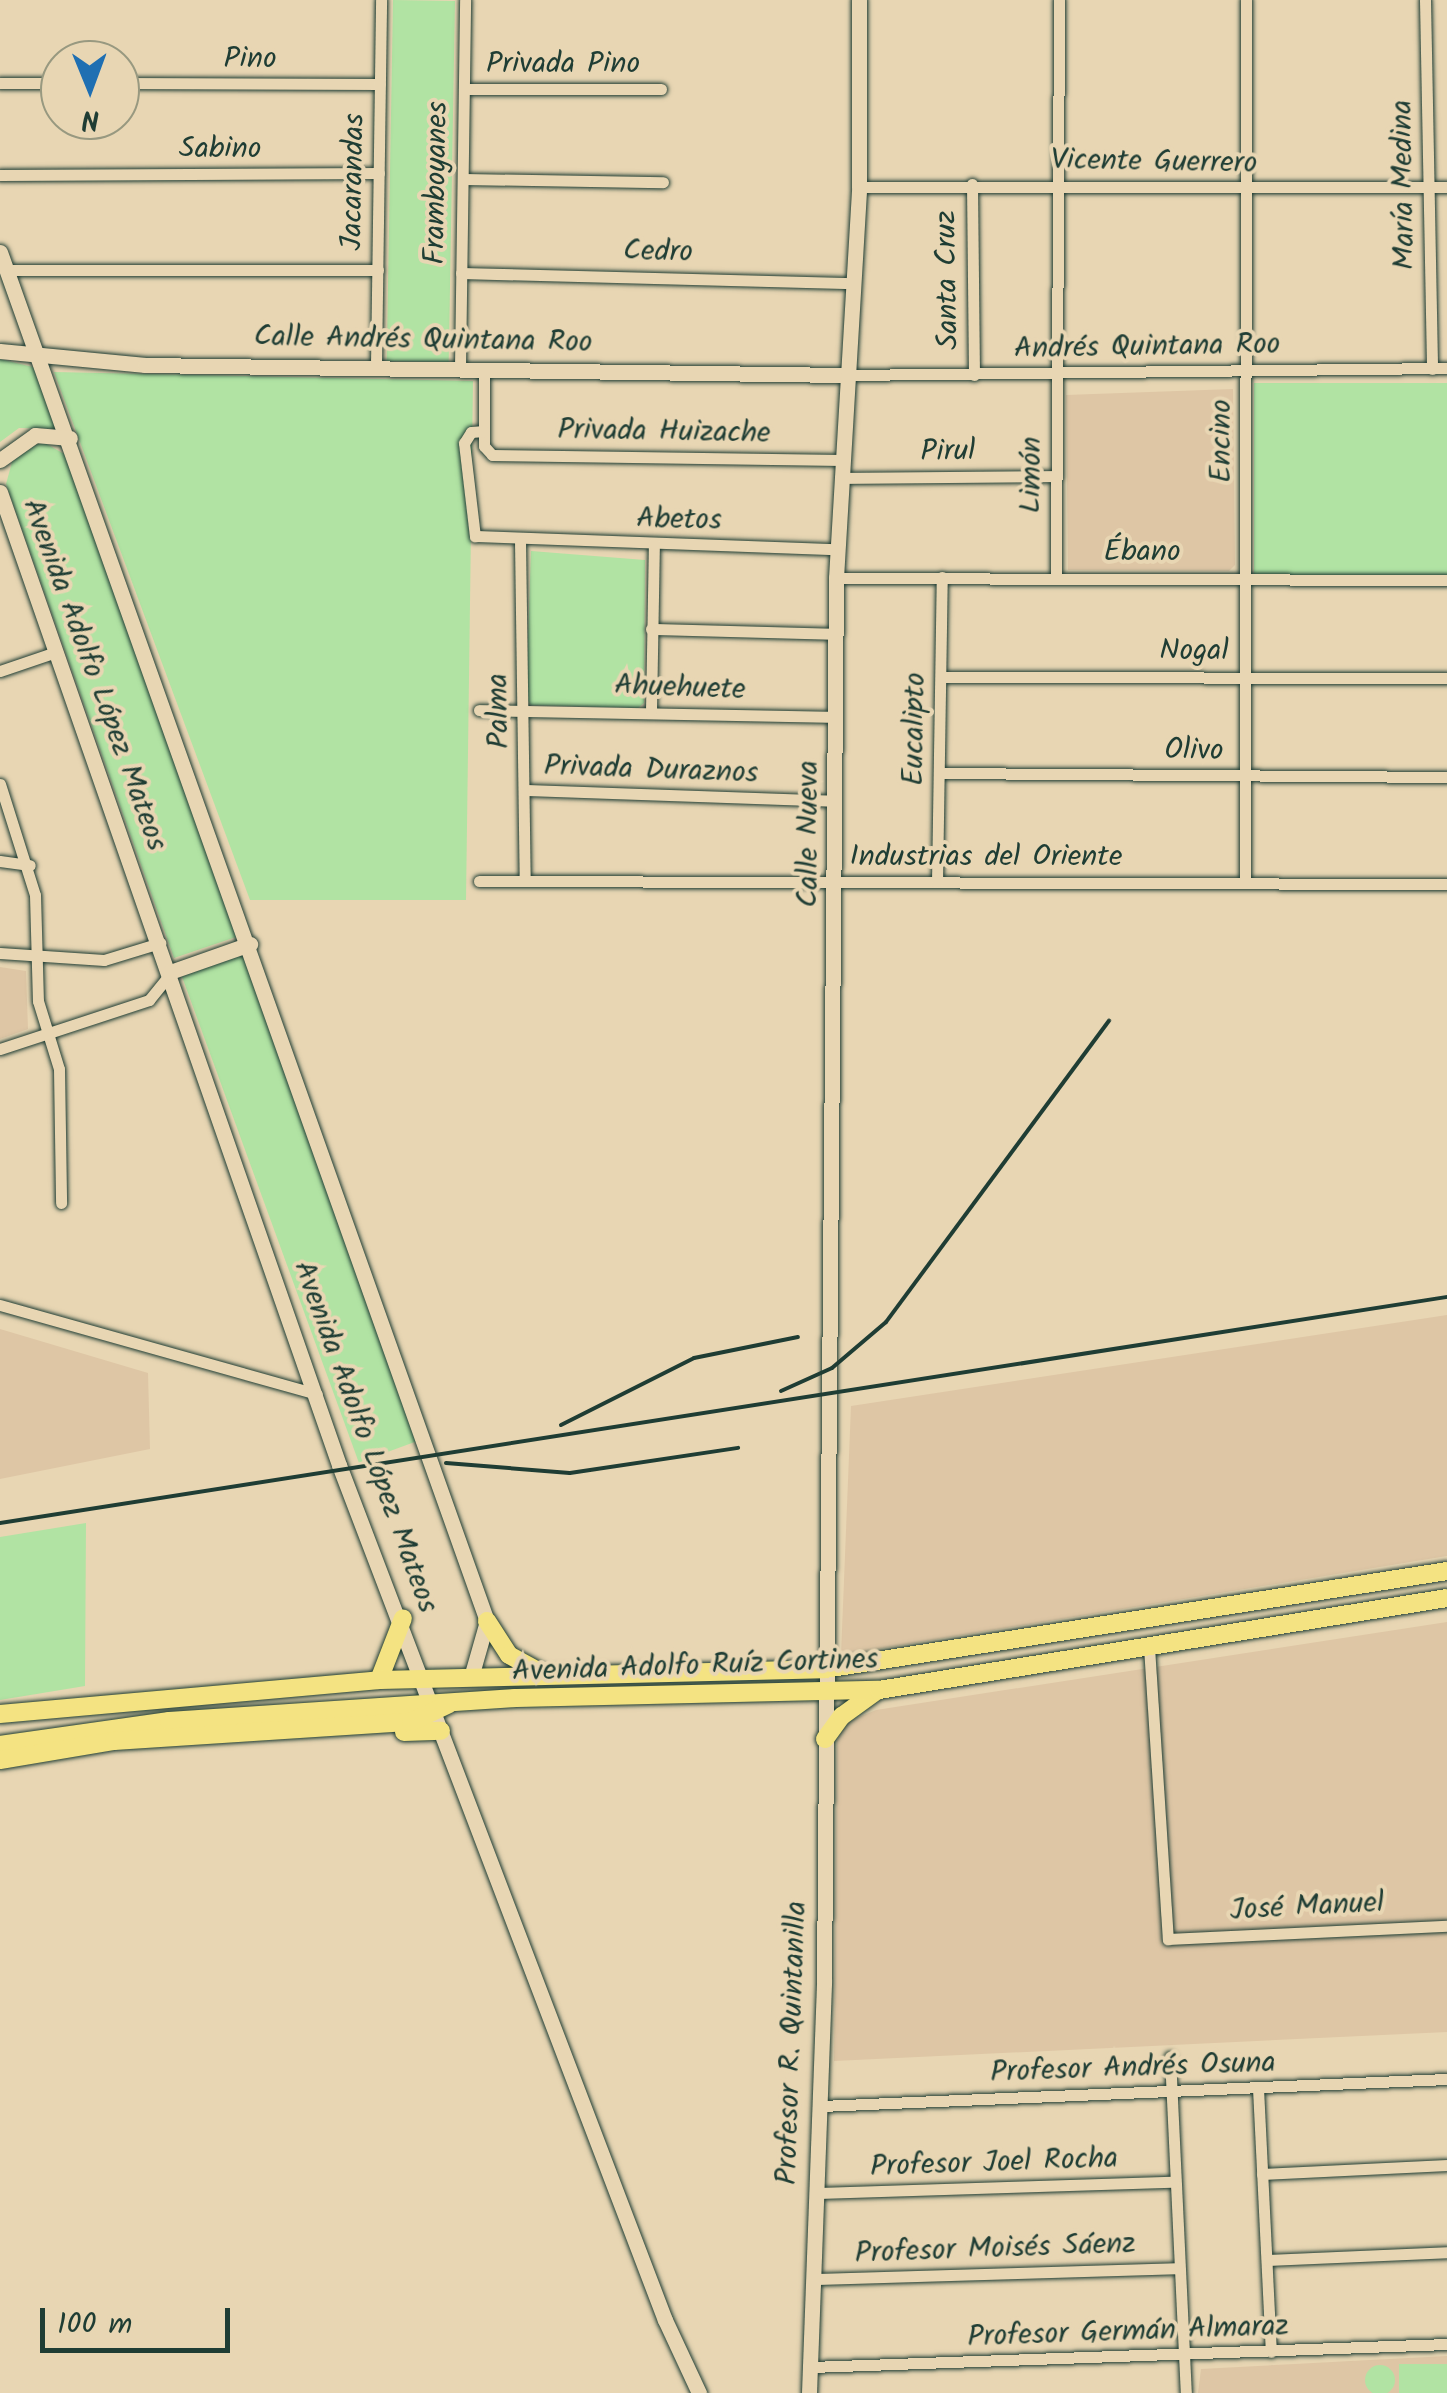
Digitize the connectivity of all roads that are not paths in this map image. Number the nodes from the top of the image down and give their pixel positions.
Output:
1 (381, 0) edge
2 (466, 0) edge
3 (858, 0) edge
4 (1058, 0) edge
5 (1246, 0) edge
6 (1425, 0) edge
7 (0, 83) edge
8 (40, 83) edge
9 (140, 83) edge
10 (380, 84) junction
11 (464, 88) junction
12 (661, 88) dead end
13 (379, 173) junction
14 (0, 175) edge
15 (464, 179) junction
16 (663, 182) dead end
17 (972, 184) junction
18 (1056, 186) junction
19 (859, 187) junction
20 (1447, 187) edge
21 (1430, 188) junction
22 (1246, 189) junction
23 (0, 252) edge
24 (6, 270) junction
25 (378, 270) junction
26 (460, 274) junction
27 (854, 283) junction
28 (0, 350) edge
29 (42, 360) junction
30 (376, 365) junction
31 (460, 368) junction
32 (484, 368) junction
33 (1432, 368) junction
34 (1447, 368) edge
35 (1248, 370) junction
36 (1057, 374) junction
37 (847, 375) junction
38 (974, 376) junction
39 (484, 431) junction
40 (70, 438) junction
41 (0, 460) edge
42 (842, 460) junction
43 (1057, 476) junction
44 (840, 478) junction
45 (0, 492) edge
46 (520, 541) junction
47 (654, 544) junction
48 (837, 549) junction
49 (942, 577) junction
50 (1056, 577) junction
51 (836, 578) junction
52 (1247, 578) junction
53 (1447, 580) edge
54 (651, 629) junction
55 (836, 634) junction
56 (56, 652) junction
57 (0, 671) edge
58 (1246, 676) junction
59 (941, 678) junction
60 (1447, 678) edge
61 (479, 710) dead end
62 (524, 710) junction
63 (651, 711) junction
64 (836, 718) junction
65 (941, 773) junction
66 (1246, 776) junction
67 (1447, 777) edge
68 (0, 784) edge
69 (526, 790) junction
70 (835, 801) junction
71 (0, 861) edge
72 (30, 866) junction
73 (525, 880) junction
74 (479, 881) dead end
75 (838, 882) junction
76 (938, 882) junction
77 (1245, 882) junction
78 (1447, 884) edge
79 (160, 943) junction
80 (250, 944) junction
81 (0, 953) edge
82 (38, 957) junction
83 (170, 972) junction
84 (50, 1030) junction
85 (0, 1049) edge
86 (61, 1204) dead end
87 (0, 1305) edge
88 (316, 1394) junction
89 (1447, 1571) edge
90 (1447, 1598) edge
91 (402, 1618) junction
92 (487, 1620) junction
93 (1149, 1646) junction
94 (825, 1669) junction
95 (545, 1674) junction
96 (472, 1677) junction
97 (420, 1678) junction
98 (379, 1680) junction
99 (879, 1690) junction
100 (825, 1695) junction
101 (450, 1703) junction
102 (0, 1714) edge
103 (435, 1717) junction
104 (826, 1740) junction
105 (0, 1744) edge
106 (0, 1760) edge
107 (1447, 1926) edge
108 (1170, 2057) dead end
109 (1447, 2080) edge
110 (1258, 2088) junction
111 (1172, 2092) junction
112 (821, 2106) junction
113 (1447, 2165) edge
114 (1262, 2174) junction
115 (1174, 2182) junction
116 (816, 2193) junction
117 (1447, 2252) edge
118 (1267, 2260) junction
119 (1178, 2268) junction
120 (814, 2279) junction
121 (1447, 2344) edge
122 (1271, 2352) junction
123 (1184, 2354) junction
124 (811, 2367) junction
125 (701, 2392) edge
126 (808, 2393) edge
127 (1186, 2393) edge

1 - 10 street, Jacarandas
2 - 11 street, Framboyanes
3 - 19 street, Calle Nueva
4 - 18 street, Limón
5 - 22 street, Encino
6 - 21 street, María Medina
7 - 8 street
9 - 10 street, Pino
10 - 13 street, Jacarandas
11 - 12 street, Privada Pino
11 - 15 street, Framboyanes
13 - 14 street, Sabino
13 - 25 street, Jacarandas
15 - 16 street
15 - 26 street, Framboyanes
17 - 18 street, Vicente Guerrero
17 - 19 street, Vicente Guerrero
17 - 38 street, Santa Cruz
18 - 22 street, Vicente Guerrero
18 - 36 street, Limón
19 - 27 street, Calle Nueva
20 - 21 street, Vicente Guerrero
21 - 22 street, Vicente Guerrero
21 - 33 street, María Medina
22 - 35 street, Encino
23 - 24 street, Avenida Adolfo López Mateos
24 - 25 street
24 - 29 street, Avenida Adolfo López Mateos
25 - 30 street, Jacarandas
26 - 27 street, Cedro
26 - 31 street, Framboyanes
27 - 37 street, Calle Nueva
28 - 29 street, Calle Andrés Quintana Roo
29 - 30 street, Calle Andrés Quintana Roo
29 - 40 street, Avenida Adolfo López Mateos
30 - 31 street, Calle Andrés Quintana Roo
31 - 32 street, Calle Andrés Quintana Roo
32 - 37 street, Calle Andrés Quintana Roo
32 - 39 street
33 - 34 street, Andrés Quintana Roo
33 - 35 street, Andrés Quintana Roo
35 - 36 street, Andrés Quintana Roo
35 - 52 street, Encino
36 - 38 street, Andrés Quintana Roo
36 - 43 street, Limón
37 - 38 street, Andrés Quintana Roo
37 - 42 street, Calle Nueva
39 - 42 street, Privada Huizache
39 - 46 street, Abetos
40 - 41 street
40 - 80 street, Avenida Adolfo López Mateos
42 - 44 street, Calle Nueva
43 - 44 street, Pirul
43 - 50 street, Limón
44 - 48 street, Calle Nueva
45 - 56 street, Avenida Adolfo López Mateos
46 - 47 street, Abetos
46 - 62 street, Palma
47 - 48 street, Abetos
47 - 54 street
48 - 51 street, Calle Nueva
49 - 50 street, Ébano
49 - 51 street, Ébano
49 - 59 street, Eucalipto
50 - 52 street, Ébano
51 - 55 street, Calle Nueva
52 - 53 street, Ébano
52 - 58 street, Encino
54 - 55 street
54 - 63 street
55 - 64 street, Calle Nueva
56 - 57 street
56 - 79 street, Avenida Adolfo López Mateos
58 - 59 street, Nogal
58 - 60 street, Nogal
58 - 66 street, Encino
59 - 65 street, Eucalipto
61 - 62 street, Ahuehuete
62 - 63 street, Ahuehuete
62 - 69 street, Palma
63 - 64 street, Ahuehuete
64 - 70 street, Calle Nueva
65 - 66 street, Olivo
65 - 76 street, Eucalipto
66 - 67 street, Olivo
66 - 77 street, Encino
68 - 72 street
69 - 70 street, Privada Duraznos
69 - 73 street, Palma
70 - 75 street, Calle Nueva
71 - 72 street
72 - 82 street
73 - 74 street, Industrias del Oriente
73 - 75 street, Industrias del Oriente
75 - 76 street, Industrias del Oriente
75 - 94 street, Calle Nueva
76 - 77 street, Industrias del Oriente
77 - 78 street, Industrias del Oriente
79 - 82 street
79 - 83 street, Avenida Adolfo López Mateos
80 - 83 street
80 - 92 street, Avenida Adolfo López Mateos
81 - 82 street
82 - 84 street
83 - 84 street
83 - 88 street, Avenida Adolfo López Mateos
84 - 85 street
84 - 86 street
87 - 88 street
88 - 91 street, Avenida Adolfo López Mateos
89 - 94 main road, Avenida Adolfo Ruíz Cortines
90 - 93 main road, Avenida Adolfo Ruíz Cortines
91 - 97 street, Avenida Adolfo López Mateos
91 - 98 main road
92 - 95 main road
92 - 96 street, Avenida Adolfo López Mateos
93 - 99 main road, Avenida Adolfo Ruíz Cortines
93 - 107 street, José Manuel
94 - 95 main road, Avenida Adolfo Ruíz Cortines
94 - 100 street, Calle Nueva
95 - 96 main road, Avenida Adolfo Ruíz Cortines
96 - 97 main road, Avenida Adolfo Ruíz Cortines
96 - 101 main road
97 - 98 main road, Avenida Adolfo Ruíz Cortines
97 - 103 street, Avenida Adolfo López Mateos
98 - 102 main road, Avenida Adolfo Ruíz Cortines
99 - 100 main road, Avenida Adolfo Ruíz Cortines
99 - 104 main road
100 - 101 main road, Avenida Adolfo Ruíz Cortines
100 - 104 street, Profesor R. Quintanilla
101 - 103 main road, Avenida Adolfo Ruíz Cortines
103 - 105 main road, Avenida Adolfo Ruíz Cortines
103 - 106 main road, Avenida Adolfo Ruíz Cortines
103 - 125 street, Avenida Adolfo López Mateos
104 - 112 street, Profesor R. Quintanilla
108 - 111 street
109 - 110 street, Profesor Andrés Osuna
110 - 111 street, Profesor Andrés Osuna
110 - 114 street
111 - 112 street, Profesor Andrés Osuna
111 - 115 street
112 - 116 street, Profesor R. Quintanilla
113 - 114 street
114 - 118 street
115 - 116 street, Profesor Joel Rocha
115 - 119 street
116 - 120 street, Profesor R. Quintanilla
117 - 118 street
118 - 122 street
119 - 120 street, Profesor Moisés Sáenz
119 - 123 street
120 - 124 street, Profesor R. Quintanilla
121 - 122 street, Profesor Germán Almaraz
122 - 123 street, Profesor Germán Almaraz
123 - 124 street, Profesor Germán Almaraz
123 - 127 street
124 - 126 street, Profesor R. Quintanilla

